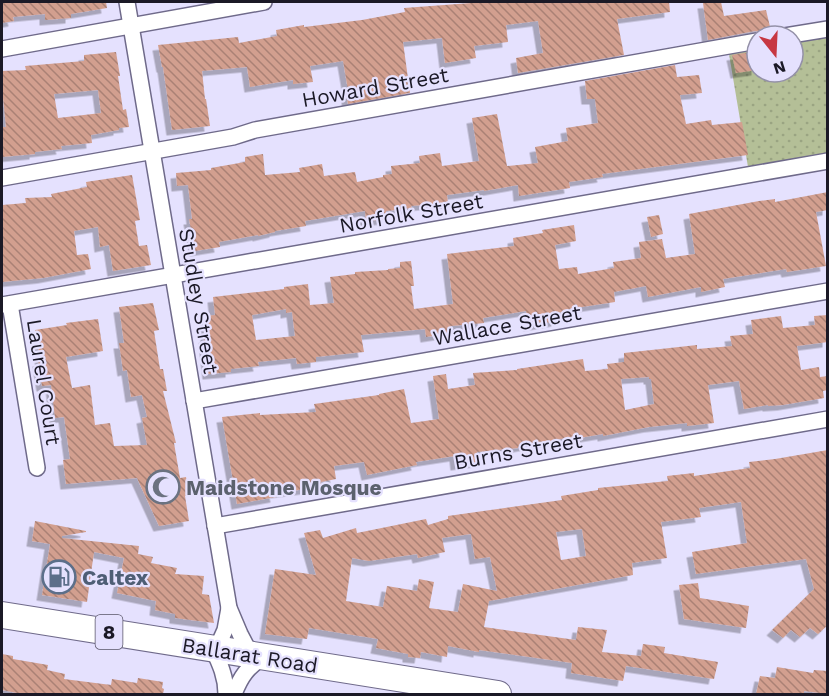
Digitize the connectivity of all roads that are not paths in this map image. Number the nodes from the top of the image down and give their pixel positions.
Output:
1 (127, 2) edge
2 (264, 2) edge
3 (131, 25) junction
4 (828, 28) edge
5 (805, 32) edge
6 (745, 43) edge
7 (2, 49) edge
8 (152, 152) junction
9 (828, 161) edge
10 (2, 178) edge
11 (173, 276) junction
12 (828, 291) edge
13 (6, 304) edge
14 (194, 401) junction
15 (828, 419) edge
16 (37, 468) dead end
17 (215, 526) junction
18 (229, 608) junction
19 (2, 615) edge
20 (215, 649) junction
21 (257, 656) junction
22 (226, 694) edge
23 (234, 694) edge
24 (498, 694) edge

1 - 3 street, Studley Street
2 - 3 street
3 - 7 street
3 - 8 street, Studley Street
4 - 5 street
6 - 8 street, Howard Street
8 - 10 street, Howard Street
8 - 11 street, Studley Street
9 - 11 street, Norfolk Street
11 - 13 street, Norfolk Street
11 - 14 street, Studley Street
12 - 14 street, Wallace Street
13 - 16 street, Laurel Court
14 - 17 street, Studley Street
15 - 17 street, Burns Street
17 - 18 street, Studley Street
18 - 20 street, Studley Street
18 - 21 street, Studley Street
19 - 20 highway, Ballarat Road / 8
20 - 21 highway, Ballarat Road / 8
20 - 22 street
21 - 23 street
21 - 24 highway, Ballarat Road / 8

